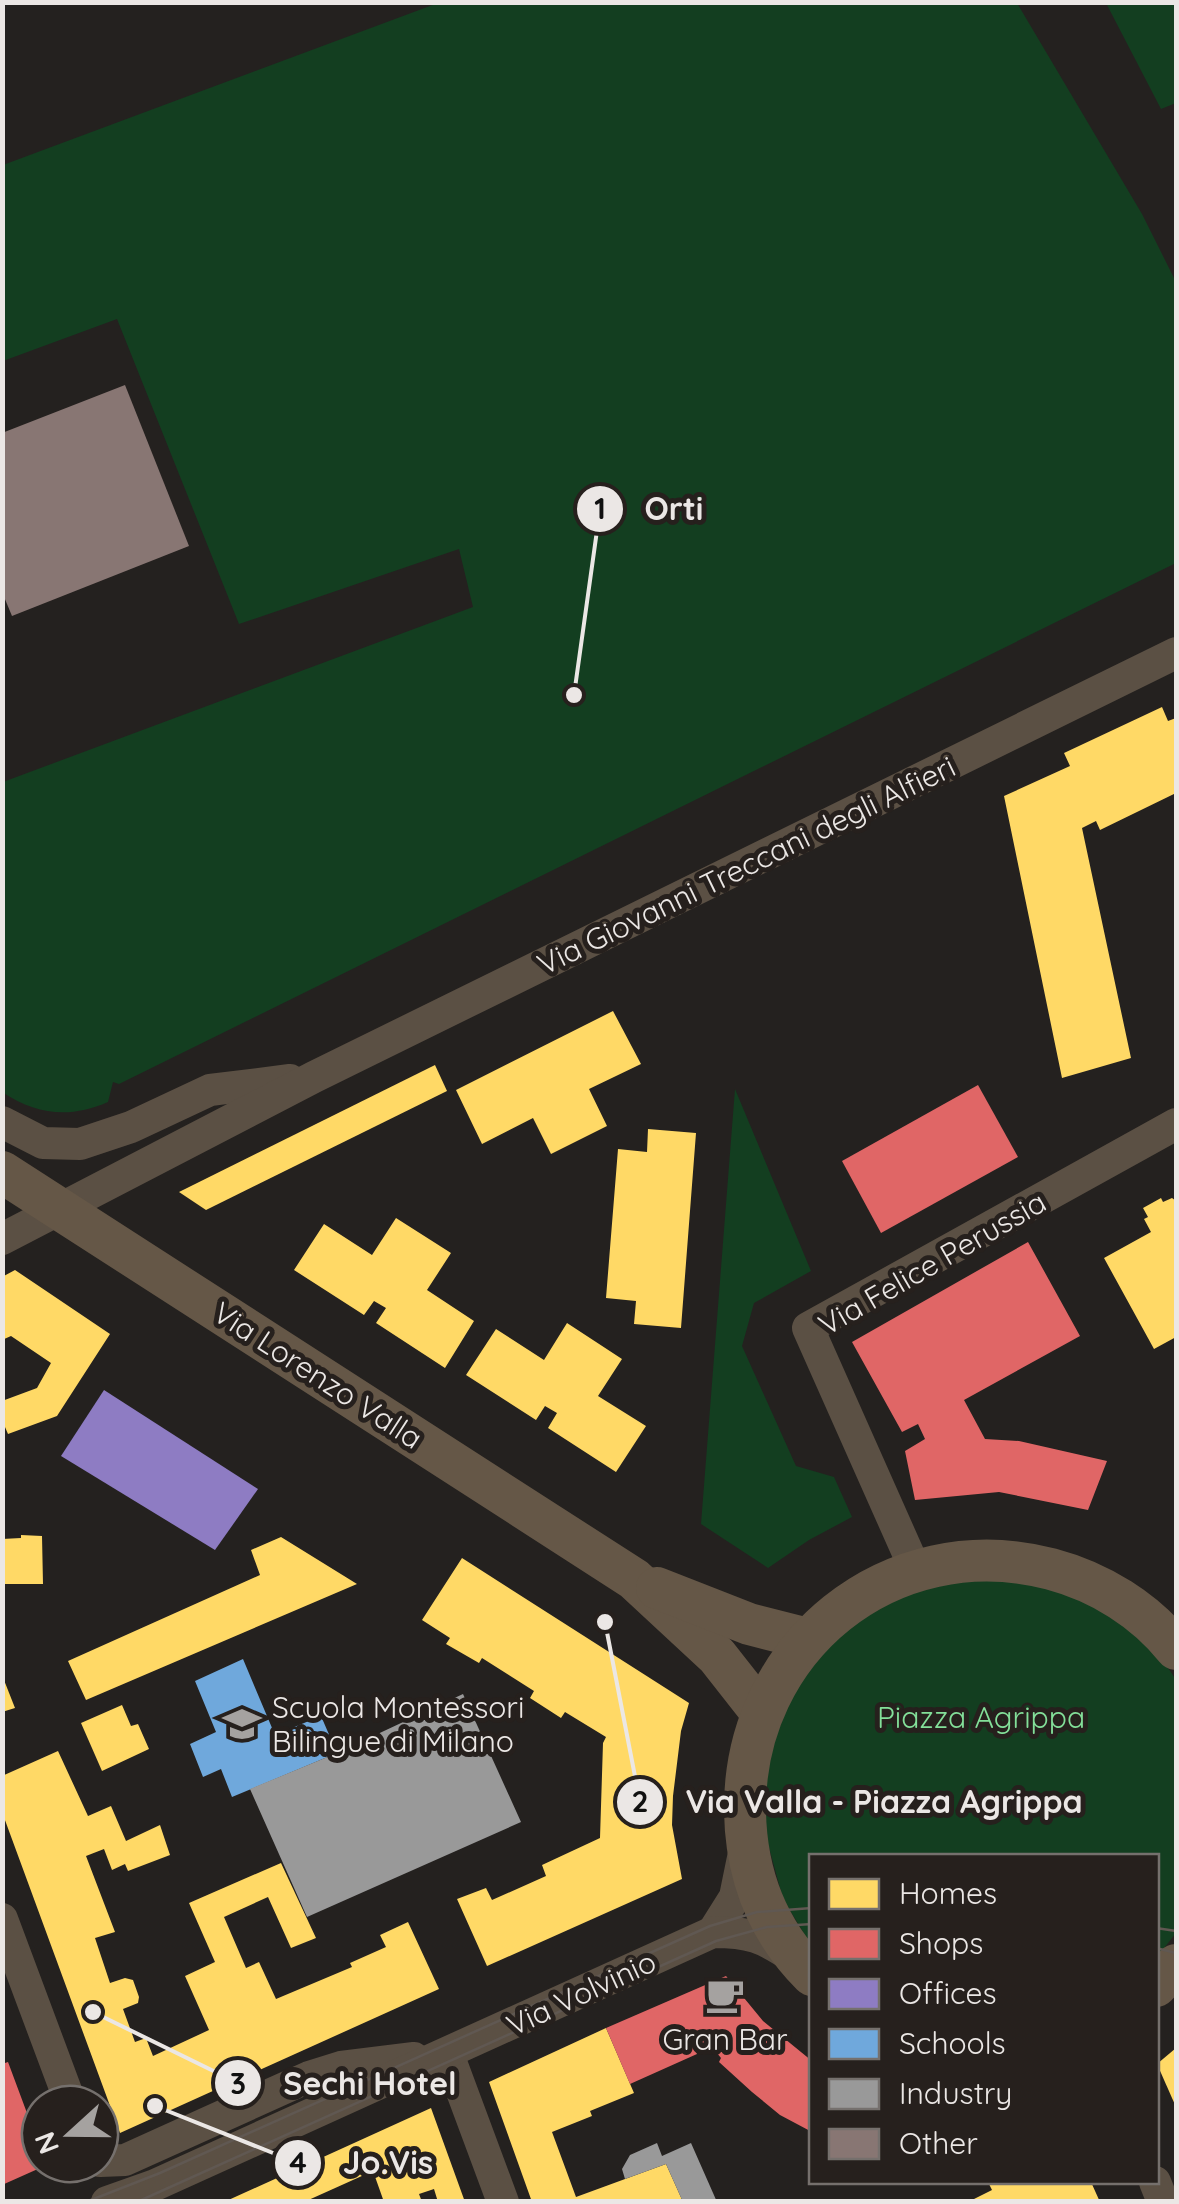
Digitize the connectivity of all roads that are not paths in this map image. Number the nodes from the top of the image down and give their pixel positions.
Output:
1 (1176, 653) edge
2 (314, 1077) junction
3 (2, 1122) edge
4 (1176, 1124) edge
5 (2, 1172) edge
6 (58, 1208) junction
7 (2, 1238) edge
8 (916, 1571) junction
9 (634, 1578) junction
10 (808, 1639) junction
11 (1176, 1649) edge
12 (761, 1712) junction
13 (746, 1844) junction
14 (2, 1919) edge
15 (713, 1932) junction
16 (804, 1967) edge
17 (448, 2054) junction
18 (64, 2084) edge
19 (120, 2156) edge
20 (107, 2202) edge
21 (503, 2202) edge

1 - 2 street, Via Giovanni Treccani degli Alfieri
2 - 3 street, Via Giovanni Treccani degli Alfieri
2 - 6 street, Via Giovanni Treccani degli Alfieri
4 - 8 street, Via Felice Perussia
5 - 6 main road, Via Lorenzo Valla
6 - 7 street, Via Giovanni Treccani degli Alfieri
6 - 9 main road, Via Lorenzo Valla
8 - 10 main road
8 - 11 main road
9 - 10 main road, Via Lorenzo Valla
9 - 12 main road, Via Lorenzo Valla
10 - 12 main road
12 - 13 main road
13 - 15 street
13 - 16 main road
14 - 18 street
15 - 16 street
15 - 17 street, Via Volvinio
17 - 19 street, Via Volvinio
17 - 20 street, Via Volvinio
17 - 21 street

